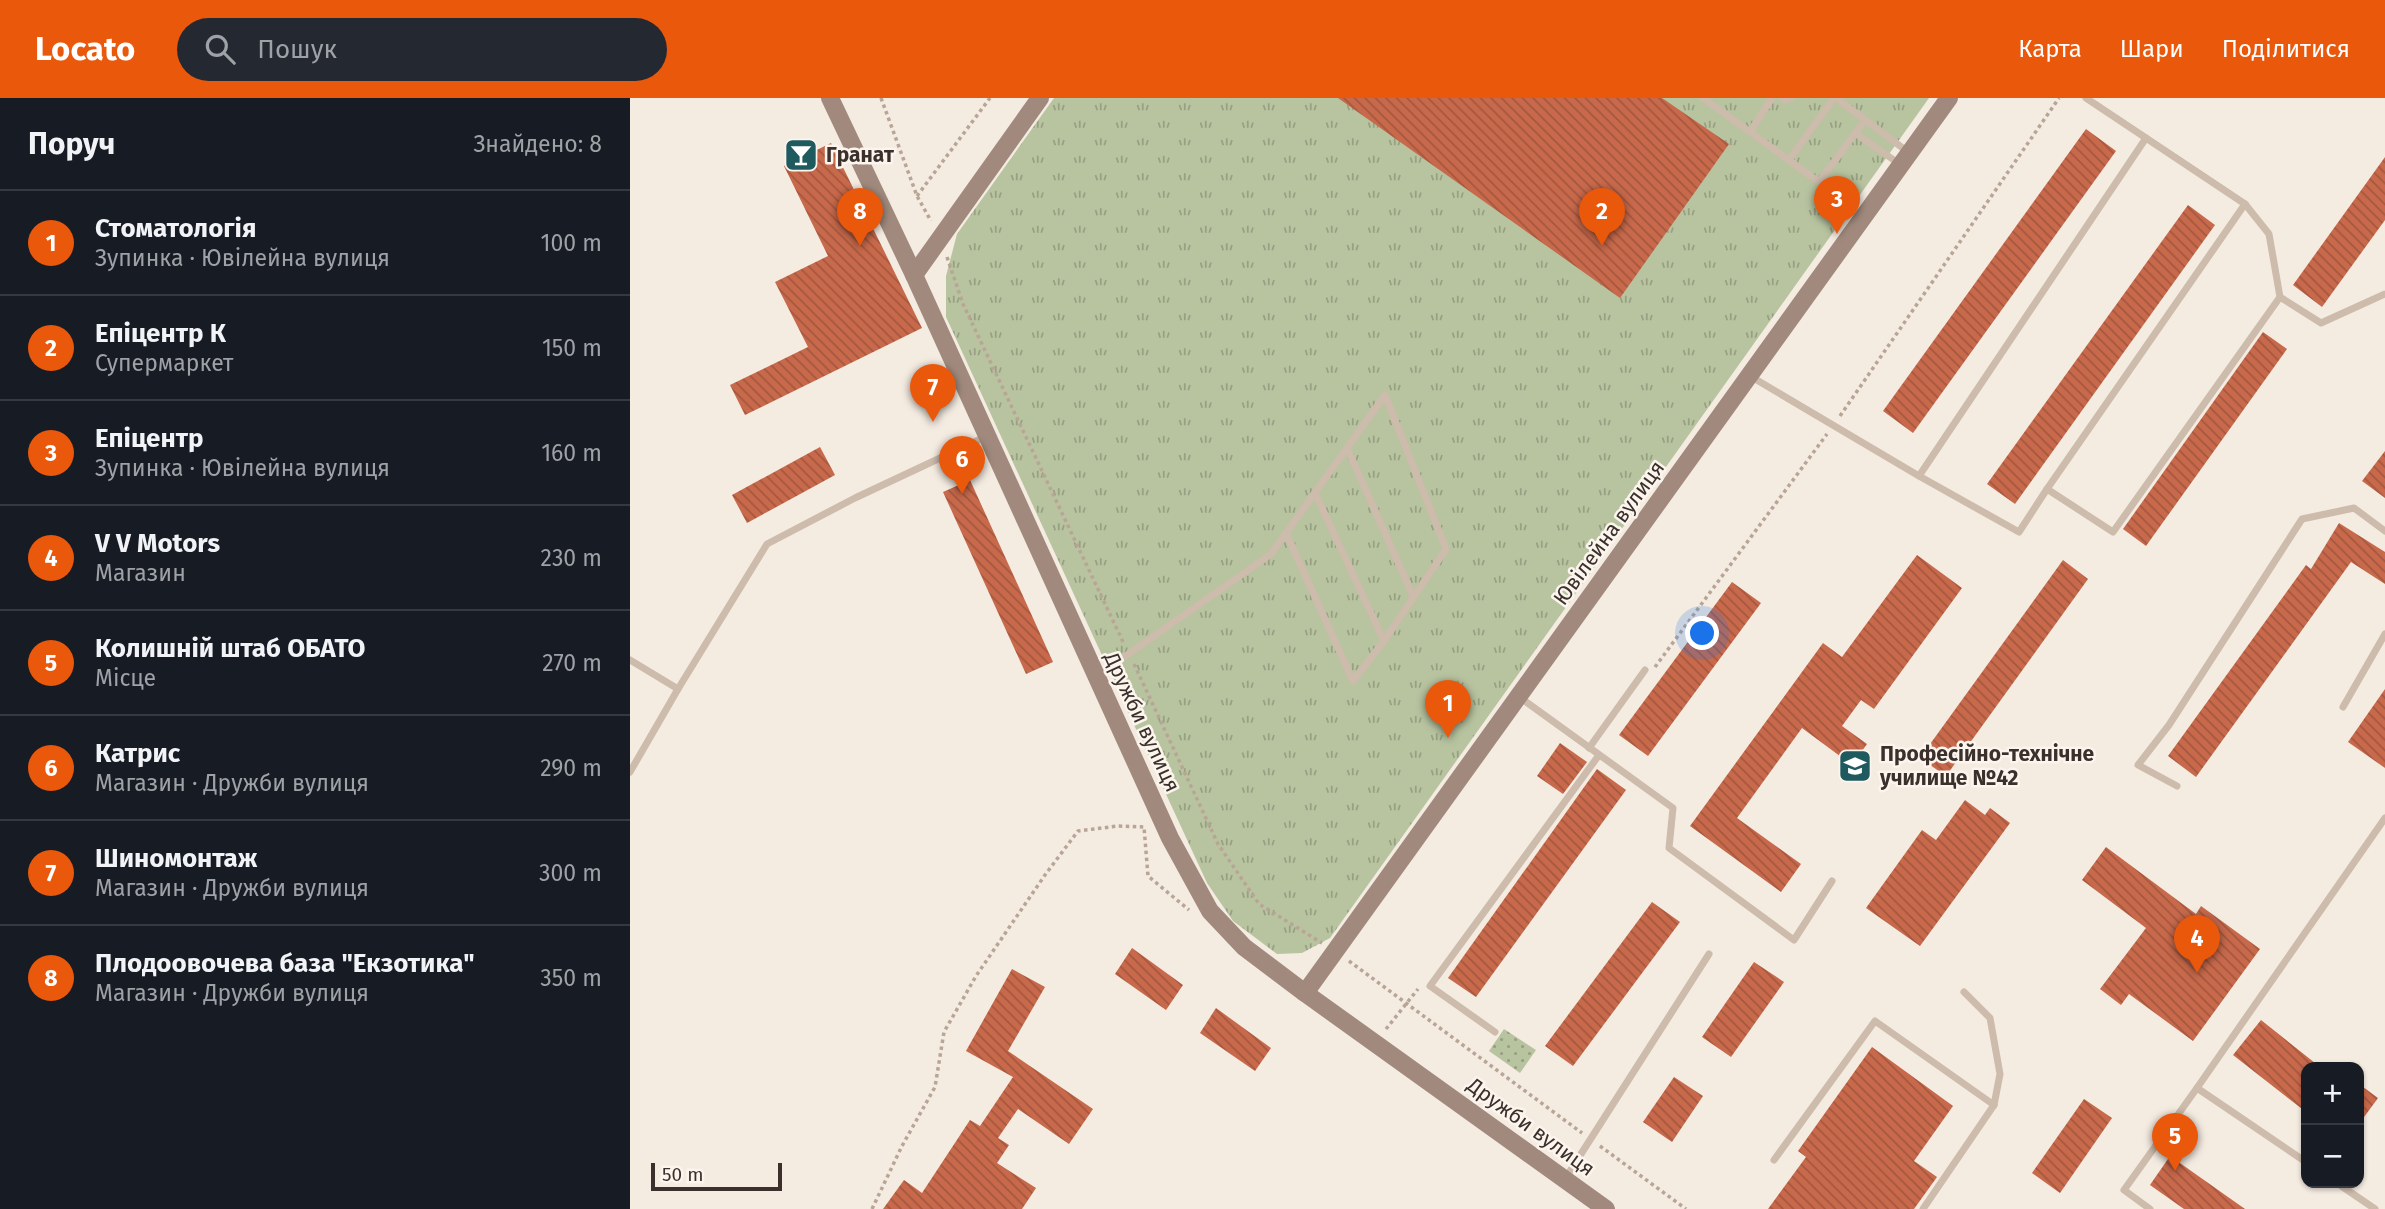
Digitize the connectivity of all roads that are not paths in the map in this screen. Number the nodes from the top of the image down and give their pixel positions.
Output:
1 (830, 98) edge
2 (1040, 98) edge
3 (1703, 98) edge
4 (1772, 98) edge
5 (1782, 98) edge
6 (1791, 98) edge
7 (1835, 98) edge
8 (1949, 98) edge
9 (2086, 98) edge
10 (1715, 101) edge
11 (1865, 120) junction
12 (1750, 132) junction
13 (1855, 133) junction
14 (2146, 138) junction
15 (1905, 159) junction
16 (1789, 160) junction
17 (2245, 204) junction
18 (914, 275) junction
19 (2384, 293) edge
20 (2280, 297) junction
21 (1750, 376) junction
22 (987, 436) junction
23 (1347, 448) junction
24 (1919, 476) junction
25 (2048, 489) junction
26 (1315, 493) junction
27 (2385, 531) edge
28 (1286, 533) junction
29 (1413, 596) junction
30 (2385, 634) edge
31 (1384, 640) junction
32 (630, 660) edge
33 (1645, 670) dead end
34 (1097, 677) junction
35 (678, 689) junction
36 (1518, 696) junction
37 (2343, 707) dead end
38 (1589, 748) junction
39 (1599, 755) junction
40 (630, 772) edge
41 (2177, 786) dead end
42 (2385, 818) edge
43 (1832, 881) dead end
44 (1709, 954) dead end
45 (1964, 992) dead end
46 (1305, 993) junction
47 (1494, 1032) dead end
48 (2197, 1088) junction
49 (1994, 1105) junction
50 (2301, 1159) edge
51 (1774, 1160) dead end
52 (1565, 1179) junction
53 (2344, 1188) edge
54 (1606, 1209) edge
55 (1923, 1209) edge
56 (2150, 1209) edge
57 (2375, 1209) edge

1 - 18 street, Дружби вулиця
2 - 18 street
3 - 10 lane
4 - 12 lane
5 - 6 lane
7 - 11 lane
7 - 16 lane
8 - 15 street, Ювілейна вулиця
9 - 14 lane
10 - 12 lane
11 - 13 lane
11 - 15 lane
12 - 16 lane
13 - 15 lane
13 - 16 lane
14 - 17 lane
14 - 24 lane
15 - 21 street, Ювілейна вулиця
17 - 20 lane
17 - 25 lane
18 - 22 street, Дружби вулиця
19 - 20 lane
20 - 25 lane
21 - 24 lane
21 - 36 street, Ювілейна вулиця
22 - 34 street, Дружби вулиця
22 - 35 lane
23 - 26 lane
23 - 29 lane
23 - 29 lane
24 - 25 lane
26 - 28 lane
26 - 31 lane
27 - 41 lane
28 - 31 lane
28 - 34 lane
29 - 31 lane
30 - 37 lane
32 - 35 lane
33 - 38 lane
34 - 46 street, Дружби вулиця
35 - 40 lane
36 - 38 lane
36 - 46 street, Ювілейна вулиця
38 - 39 lane
39 - 43 lane
39 - 47 lane
42 - 48 lane
44 - 52 lane
45 - 49 lane
46 - 52 street, Дружби вулиця
48 - 50 lane
48 - 56 lane
49 - 51 lane
49 - 55 lane
52 - 54 street, Дружби вулиця
53 - 57 lane

